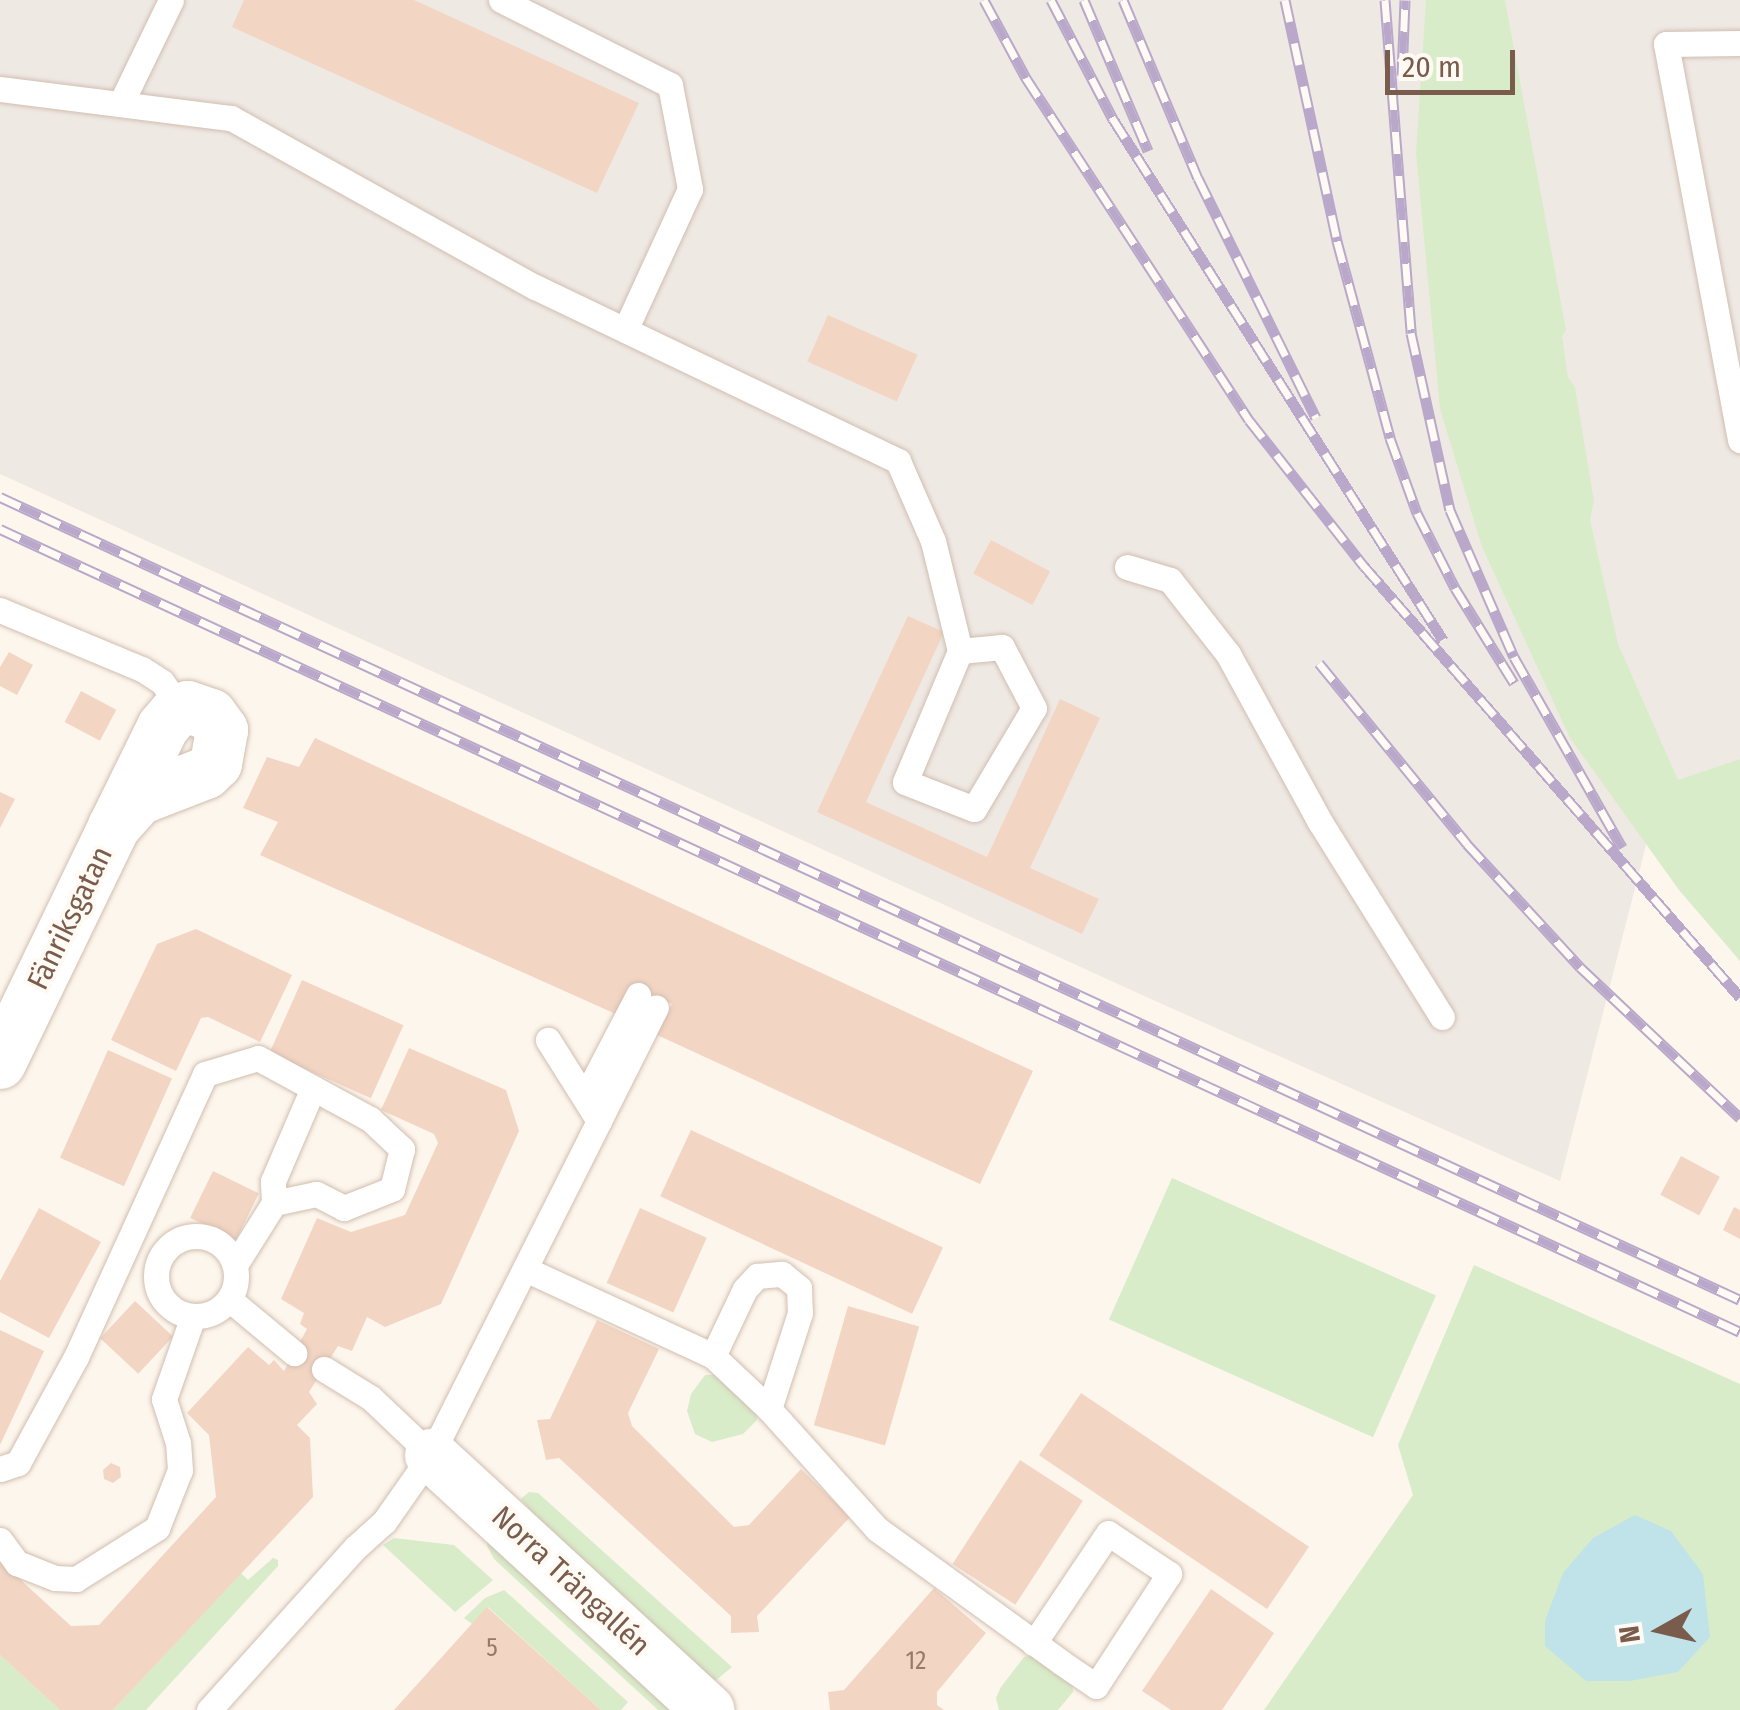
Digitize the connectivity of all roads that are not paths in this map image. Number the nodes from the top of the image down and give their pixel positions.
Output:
1 (171, 0) edge
2 (501, 0) edge
3 (1740, 43) edge
4 (0, 89) edge
5 (122, 101) junction
6 (626, 330) junction
7 (1740, 440) edge
8 (1127, 567) dead end
9 (0, 610) edge
10 (960, 651) junction
11 (182, 710) joint
12 (1442, 1017) dead end
13 (548, 1040) dead end
14 (0, 1063) edge
15 (313, 1088) junction
16 (585, 1097) junction
17 (600, 1121) junction
18 (274, 1203) junction
19 (132, 1234) junction
20 (162, 1253) junction
21 (234, 1266) junction
22 (525, 1269) junction
23 (229, 1298) junction
24 (193, 1316) junction
25 (294, 1352) dead end
26 (713, 1356) junction
27 (324, 1369) dead end
28 (769, 1409) junction
29 (432, 1454) junction
30 (0, 1470) edge
31 (0, 1540) edge
32 (1034, 1643) junction
33 (210, 1710) edge
34 (708, 1710) edge

1 - 5 lane
2 - 6 lane
3 - 7 lane
4 - 5 lane
5 - 6 lane
6 - 10 lane
8 - 12 lane
9 - 11 lane
10 - 10 lane
11 - 14 street, Fänriksgatan
13 - 16 lane
15 - 18 lane
15 - 18 lane
15 - 19 lane
16 - 17 lane
16 - 17 lane
17 - 22 lane
18 - 21 lane
19 - 20 lane
19 - 30 lane
20 - 21 lane
20 - 24 lane
21 - 23 lane
22 - 26 lane
22 - 29 lane
23 - 24 lane
23 - 25 lane
24 - 31 lane
26 - 28 lane
26 - 28 lane
27 - 29 lane
28 - 32 lane
29 - 33 lane
29 - 34 street, Norra Trängallén
32 - 32 lane

